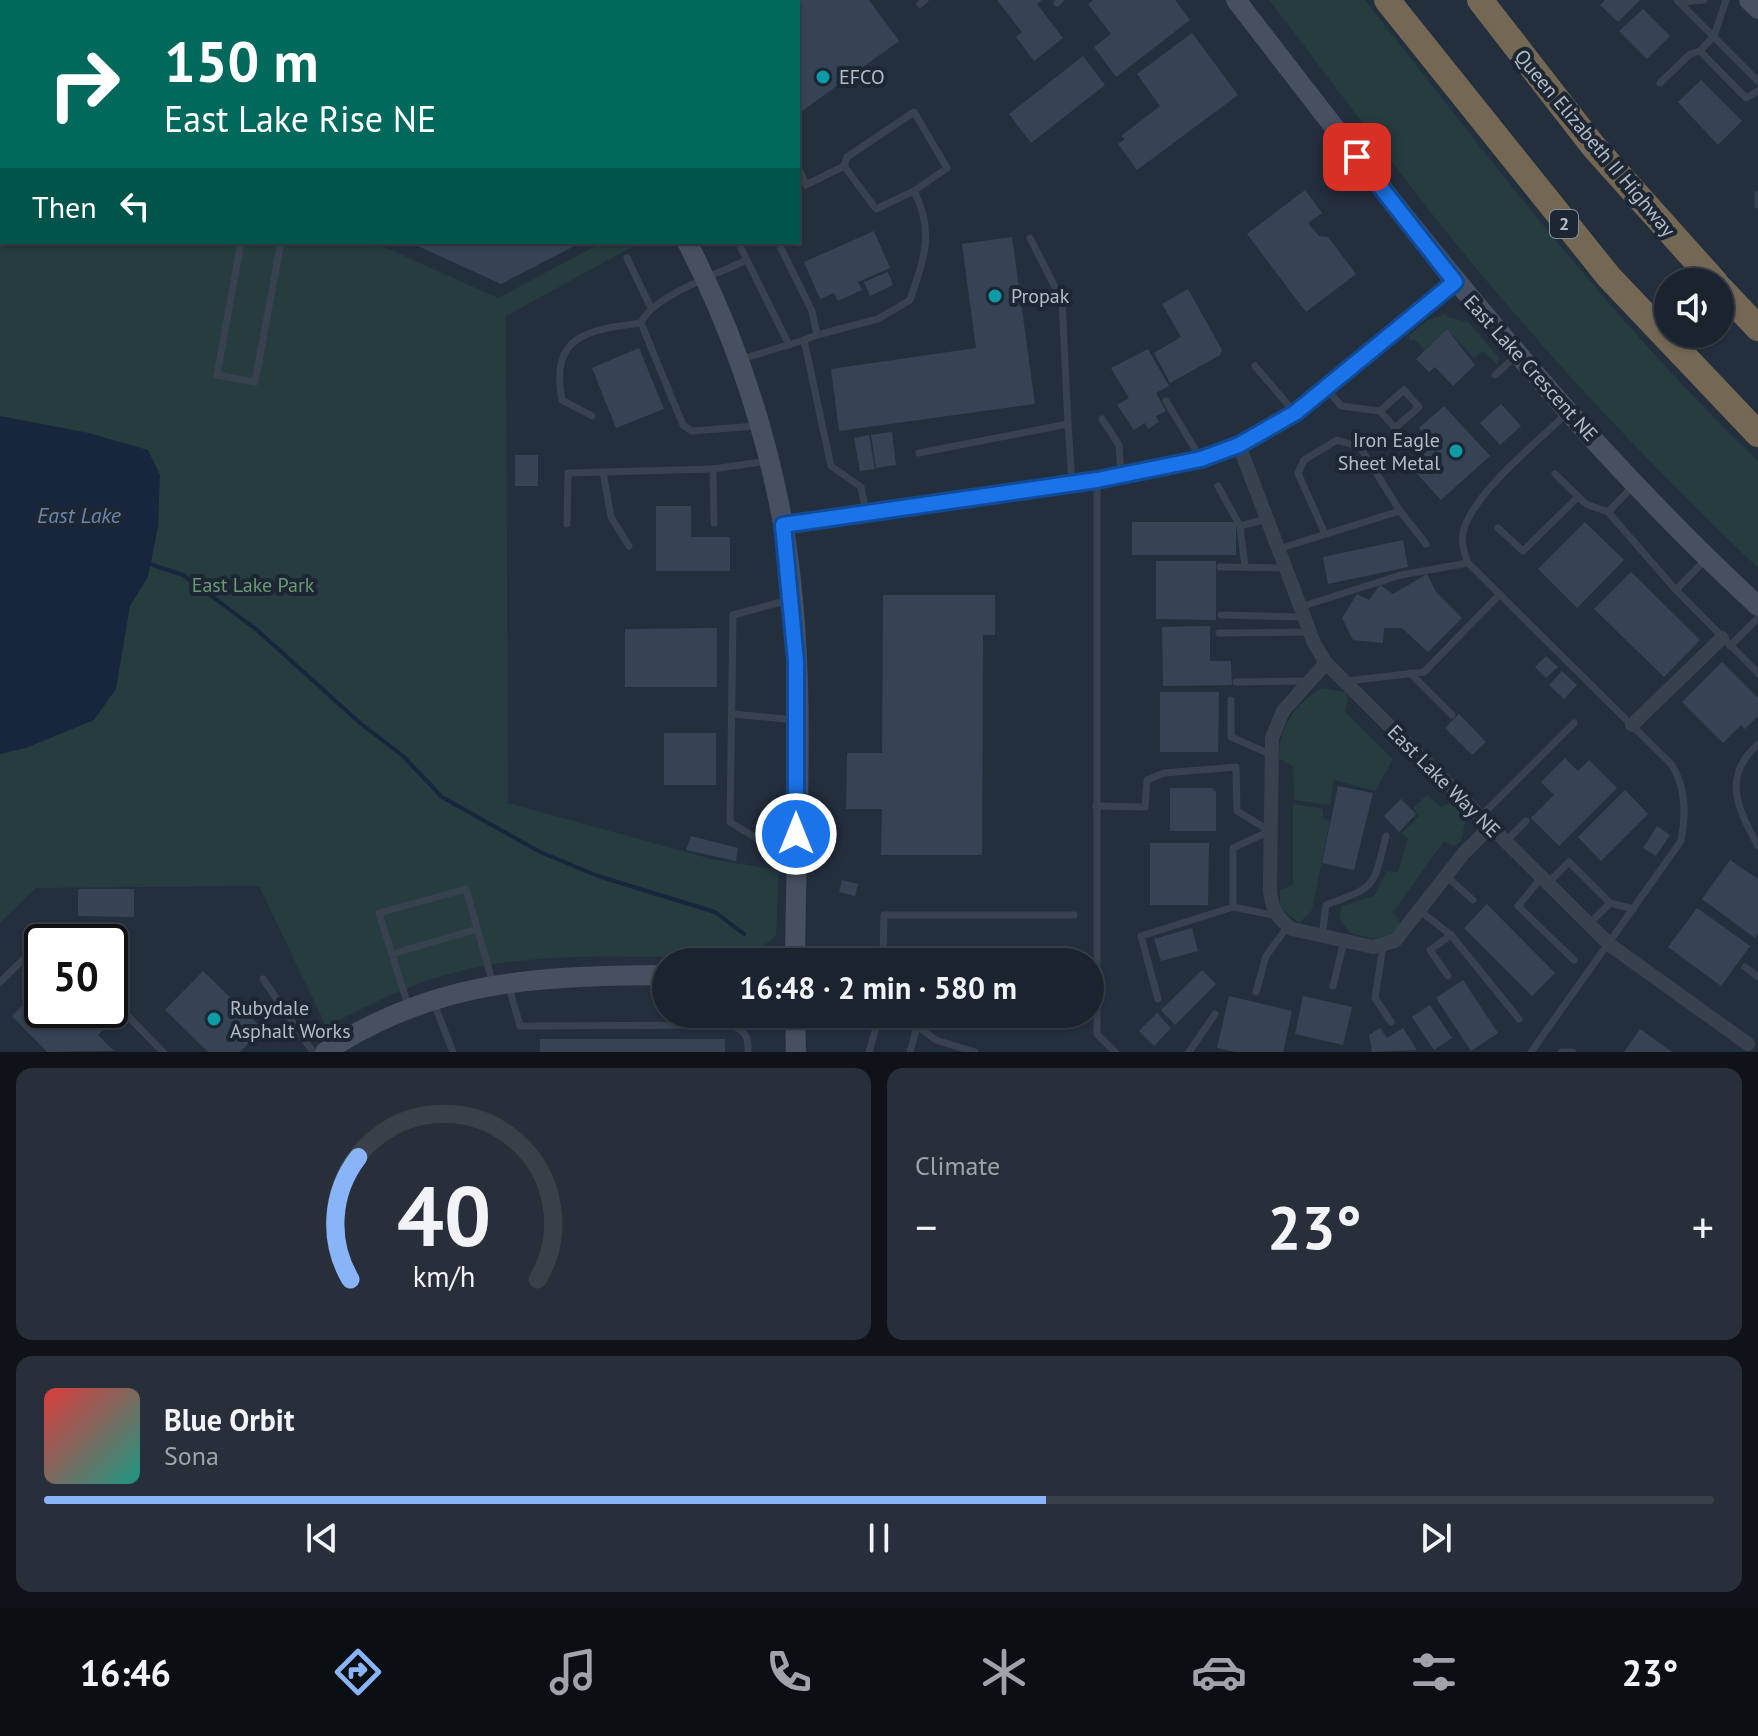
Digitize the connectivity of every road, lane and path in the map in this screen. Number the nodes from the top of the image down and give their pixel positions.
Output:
1 (1236, 0) edge
2 (1387, 0) edge
3 (1480, 0) edge
4 (1704, 0) edge
5 (1726, 0) edge
6 (1749, 0) edge
7 (1678, 1) edge
8 (1758, 9) edge
9 (1714, 36) junction
10 (1700, 51) junction
11 (1758, 81) edge
12 (1660, 83) dead end
13 (1758, 91) edge
14 (844, 166) junction
15 (800, 172) edge
16 (914, 191) junction
17 (1758, 194) edge
18 (1758, 205) edge
19 (1030, 238) dead end
20 (241, 244) edge
21 (281, 244) edge
22 (688, 244) edge
23 (739, 244) edge
24 (779, 244) edge
25 (627, 258) dead end
26 (747, 260) junction
27 (1702, 268) edge
28 (707, 279) junction
29 (1455, 282) junction
30 (1734, 303) edge
31 (651, 308) junction
32 (641, 323) junction
33 (1758, 328) edge
34 (817, 335) junction
35 (804, 340) junction
36 (789, 345) junction
37 (1518, 354) junction
38 (739, 359) junction
39 (1255, 366) dead end
40 (1495, 375) dead end
41 (1327, 389) junction
42 (1166, 401) dead end
43 (1380, 411) junction
44 (1569, 412) junction
45 (1295, 413) junction
46 (592, 416) dead end
47 (1102, 419) dead end
48 (1068, 424) junction
49 (761, 426) junction
50 (1758, 434) edge
51 (1239, 445) junction
52 (919, 453) dead end
53 (1201, 459) junction
54 (769, 460) junction
55 (713, 469) junction
56 (603, 472) junction
57 (1555, 474) dead end
58 (1121, 476) junction
59 (1097, 480) junction
60 (1072, 483) junction
61 (1636, 484) junction
62 (1218, 486) dead end
63 (1578, 497) junction
64 (1400, 511) junction
65 (1608, 512) junction
66 (866, 513) junction
67 (1267, 519) junction
68 (714, 523) dead end
69 (567, 524) dead end
70 (783, 525) junction
71 (1240, 526) junction
72 (1498, 528) dead end
73 (1325, 534) junction
74 (1426, 544) dead end
75 (629, 546) dead end
76 (1278, 549) junction
77 (1708, 557) junction
78 (1468, 563) junction
79 (1220, 567) dead end
80 (1245, 567) junction
81 (1285, 568) junction
82 (1676, 590) junction
83 (1500, 594) junction
84 (792, 599) junction
85 (1758, 606) edge
86 (1302, 612) junction
87 (1221, 615) dead end
88 (1758, 618) edge
89 (1309, 632) junction
90 (1219, 633) dead end
91 (1726, 642) junction
92 (1326, 663) junction
93 (1410, 673) junction
94 (1758, 673) edge
95 (1310, 681) junction
96 (1236, 682) dead end
97 (1345, 682) junction
98 (1231, 700) dead end
99 (732, 714) junction
100 (1452, 715) dead end
101 (796, 720) junction
102 (1574, 723) dead end
103 (1632, 725) junction
104 (1758, 744) edge
105 (1270, 754) junction
106 (1096, 806) junction
107 (1526, 821) dead end
108 (1485, 822) junction
109 (1270, 831) junction
110 (1386, 836) dead end
111 (1505, 842) junction
112 (1758, 846) edge
113 (796, 863) junction
114 (1446, 876) junction
115 (1544, 881) junction
116 (1473, 900) dead end
117 (1610, 903) junction
118 (1233, 907) junction
119 (1634, 909) junction
120 (1420, 911) junction
121 (1074, 915) dead end
122 (1282, 921) junction
123 (1589, 924) junction
124 (477, 929) junction
125 (1451, 935) junction
126 (1322, 936) junction
127 (1344, 941) junction
128 (1610, 945) junction
129 (1383, 946) junction
130 (795, 948) edge
131 (883, 948) edge
132 (392, 954) junction
133 (1574, 960) dead end
134 (24, 961) edge
135 (1745, 967) dead end
136 (652, 975) edge
137 (1448, 976) dead end
138 (1758, 977) edge
139 (263, 979) dead end
140 (0, 982) edge
141 (500, 982) junction
142 (1333, 986) dead end
143 (1256, 992) dead end
144 (432, 999) junction
145 (1158, 999) dead end
146 (409, 1008) junction
147 (1215, 1014) dead end
148 (128, 1016) edge
149 (1519, 1019) dead end
150 (1391, 1022) dead end
151 (795, 1028) edge
152 (876, 1028) edge
153 (917, 1028) edge
154 (918, 1028) edge
155 (1758, 1030) edge
156 (1745, 1048) edge
157 (163, 1052) edge
158 (313, 1052) edge
159 (325, 1052) edge
160 (453, 1052) edge
161 (748, 1052) edge
162 (796, 1052) edge
163 (869, 1052) edge
164 (910, 1052) edge
165 (975, 1052) edge
166 (1115, 1052) edge
167 (1189, 1052) edge
168 (1531, 1052) edge
169 (1562, 1052) edge
170 (1573, 1052) edge

1 - 29 street, East Lake Crescent NE
2 - 50 highway, 2
3 - 27 highway, Queen Elizabeth II Highway
4 - 7 lane
5 - 9 lane
6 - 8 street
7 - 9 lane
9 - 10 lane
9 - 11 lane
10 - 12 lane
10 - 13 lane
14 - 15 lane
14 - 16 lane
14 - 16 lane
16 - 34 lane
17 - 18 lane
19 - 48 lane
20 - 21 lane
22 - 28 street
23 - 26 lane
24 - 34 lane
25 - 31 lane
26 - 28 lane
26 - 36 lane
28 - 31 lane
28 - 38 street
29 - 37 street, East Lake Crescent NE
29 - 41 street
30 - 33 highway
31 - 32 lane
32 - 46 lane
32 - 49 lane
34 - 35 lane
35 - 36 lane
35 - 66 lane
36 - 38 lane
37 - 40 lane
37 - 44 street, East Lake Crescent NE
38 - 49 street
39 - 45 lane
41 - 43 lane
41 - 45 street
42 - 53 lane
43 - 43 lane
44 - 61 street, East Lake Crescent NE
44 - 78 lane
45 - 51 street
47 - 58 lane
48 - 52 lane
48 - 60 lane
49 - 54 street
51 - 53 street
51 - 67 street, East Lake Way NE
53 - 58 street
54 - 55 lane
54 - 70 street
55 - 56 lane
55 - 68 lane
56 - 69 lane
56 - 75 lane
57 - 63 lane
58 - 59 street
59 - 60 street
59 - 106 lane
60 - 66 street
61 - 65 lane
61 - 77 street, East Lake Crescent NE
62 - 71 lane
63 - 65 lane
63 - 72 lane
64 - 73 lane
64 - 73 lane
64 - 74 lane
65 - 82 lane
66 - 70 street
67 - 71 lane
67 - 76 street, East Lake Way NE
70 - 84 street
71 - 80 lane
73 - 76 lane
76 - 81 street, East Lake Way NE
77 - 82 lane
77 - 85 street, East Lake Crescent NE
78 - 83 lane
78 - 86 lane
79 - 80 lane
80 - 81 lane
81 - 86 street, East Lake Way NE
82 - 91 lane
83 - 93 lane
83 - 103 lane
84 - 99 lane
84 - 101 street
86 - 87 lane
86 - 89 street, East Lake Way NE
88 - 91 lane
89 - 90 lane
89 - 92 street, East Lake Way NE
91 - 94 lane
91 - 103 street
92 - 95 street
92 - 97 street, East Lake Way NE
93 - 97 lane
93 - 100 lane
95 - 96 lane
95 - 105 street
97 - 108 street, East Lake Way NE
98 - 105 lane
99 - 101 lane
99 - 113 lane
101 - 113 street
102 - 108 lane
103 - 119 lane
104 - 112 lane
105 - 109 street
106 - 109 lane
106 - 166 lane
107 - 111 lane
108 - 111 street, East Lake Way NE
108 - 114 street
109 - 118 lane
109 - 122 street
110 - 126 lane
111 - 115 street, East Lake Way NE
113 - 130 street
114 - 116 lane
114 - 120 street
115 - 117 lane
115 - 123 street, East Lake Way NE
115 - 133 lane
117 - 119 lane
117 - 123 lane
118 - 122 lane
118 - 145 lane
119 - 128 lane
120 - 125 lane
120 - 129 street
121 - 131 lane
122 - 126 street
122 - 143 lane
123 - 128 street, East Lake Way NE
124 - 132 lane
124 - 132 lane
124 - 141 lane
125 - 137 lane
125 - 149 lane
126 - 127 street
127 - 129 street
127 - 142 lane
128 - 156 street, East Lake Way NE
128 - 168 lane
129 - 150 lane
132 - 146 lane
134 - 140 lane
135 - 138 lane
136 - 141 street
139 - 158 lane
141 - 144 street
141 - 161 lane
144 - 146 street
144 - 160 lane
146 - 159 street
147 - 167 lane
148 - 157 lane
151 - 162 street
152 - 163 lane
153 - 164 lane
154 - 165 lane
155 - 156 street
169 - 170 lane

